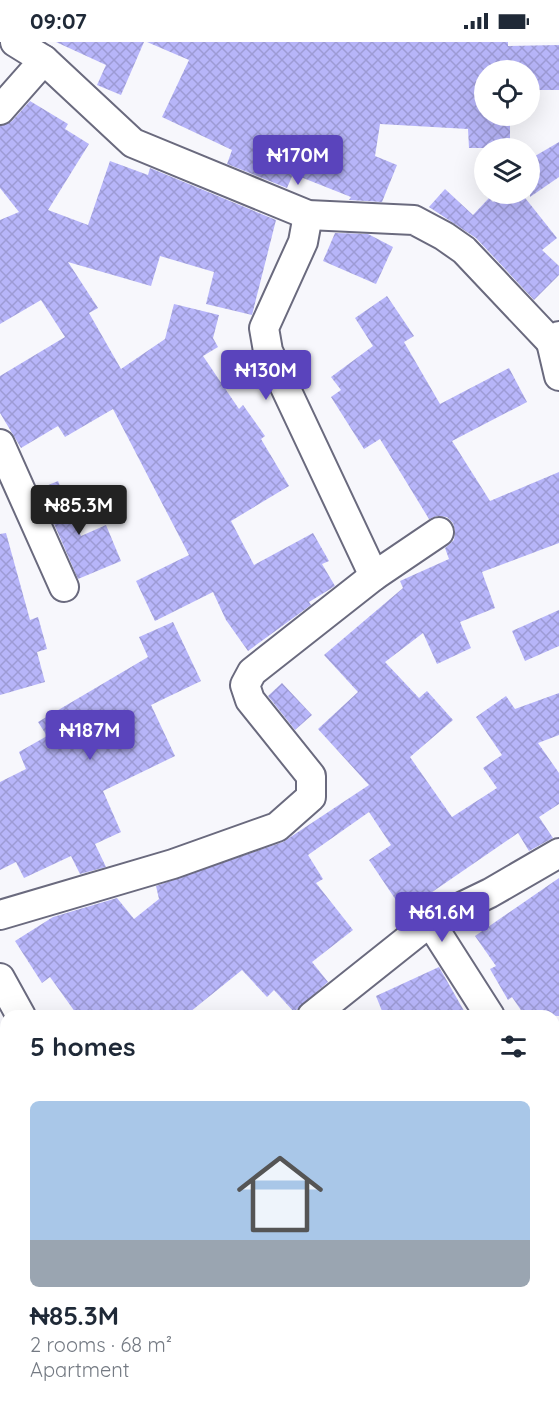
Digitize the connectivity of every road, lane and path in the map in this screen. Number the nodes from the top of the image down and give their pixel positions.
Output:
1 (15, 42) edge
2 (44, 60) junction
3 (0, 110) edge
4 (308, 215) junction
5 (555, 339) edge
6 (559, 376) edge
7 (0, 444) edge
8 (439, 532) dead end
9 (374, 576) junction
10 (64, 587) dead end
11 (559, 853) edge
12 (0, 915) edge
13 (430, 922) junction
14 (0, 978) edge
15 (18, 1010) edge
16 (320, 1010) edge
17 (486, 1010) edge

1 - 2 street
2 - 3 street
2 - 4 street
4 - 5 street
4 - 9 street
5 - 6 street
7 - 10 street
8 - 9 street
9 - 12 street
11 - 13 street
13 - 16 street
13 - 17 street
14 - 15 street

